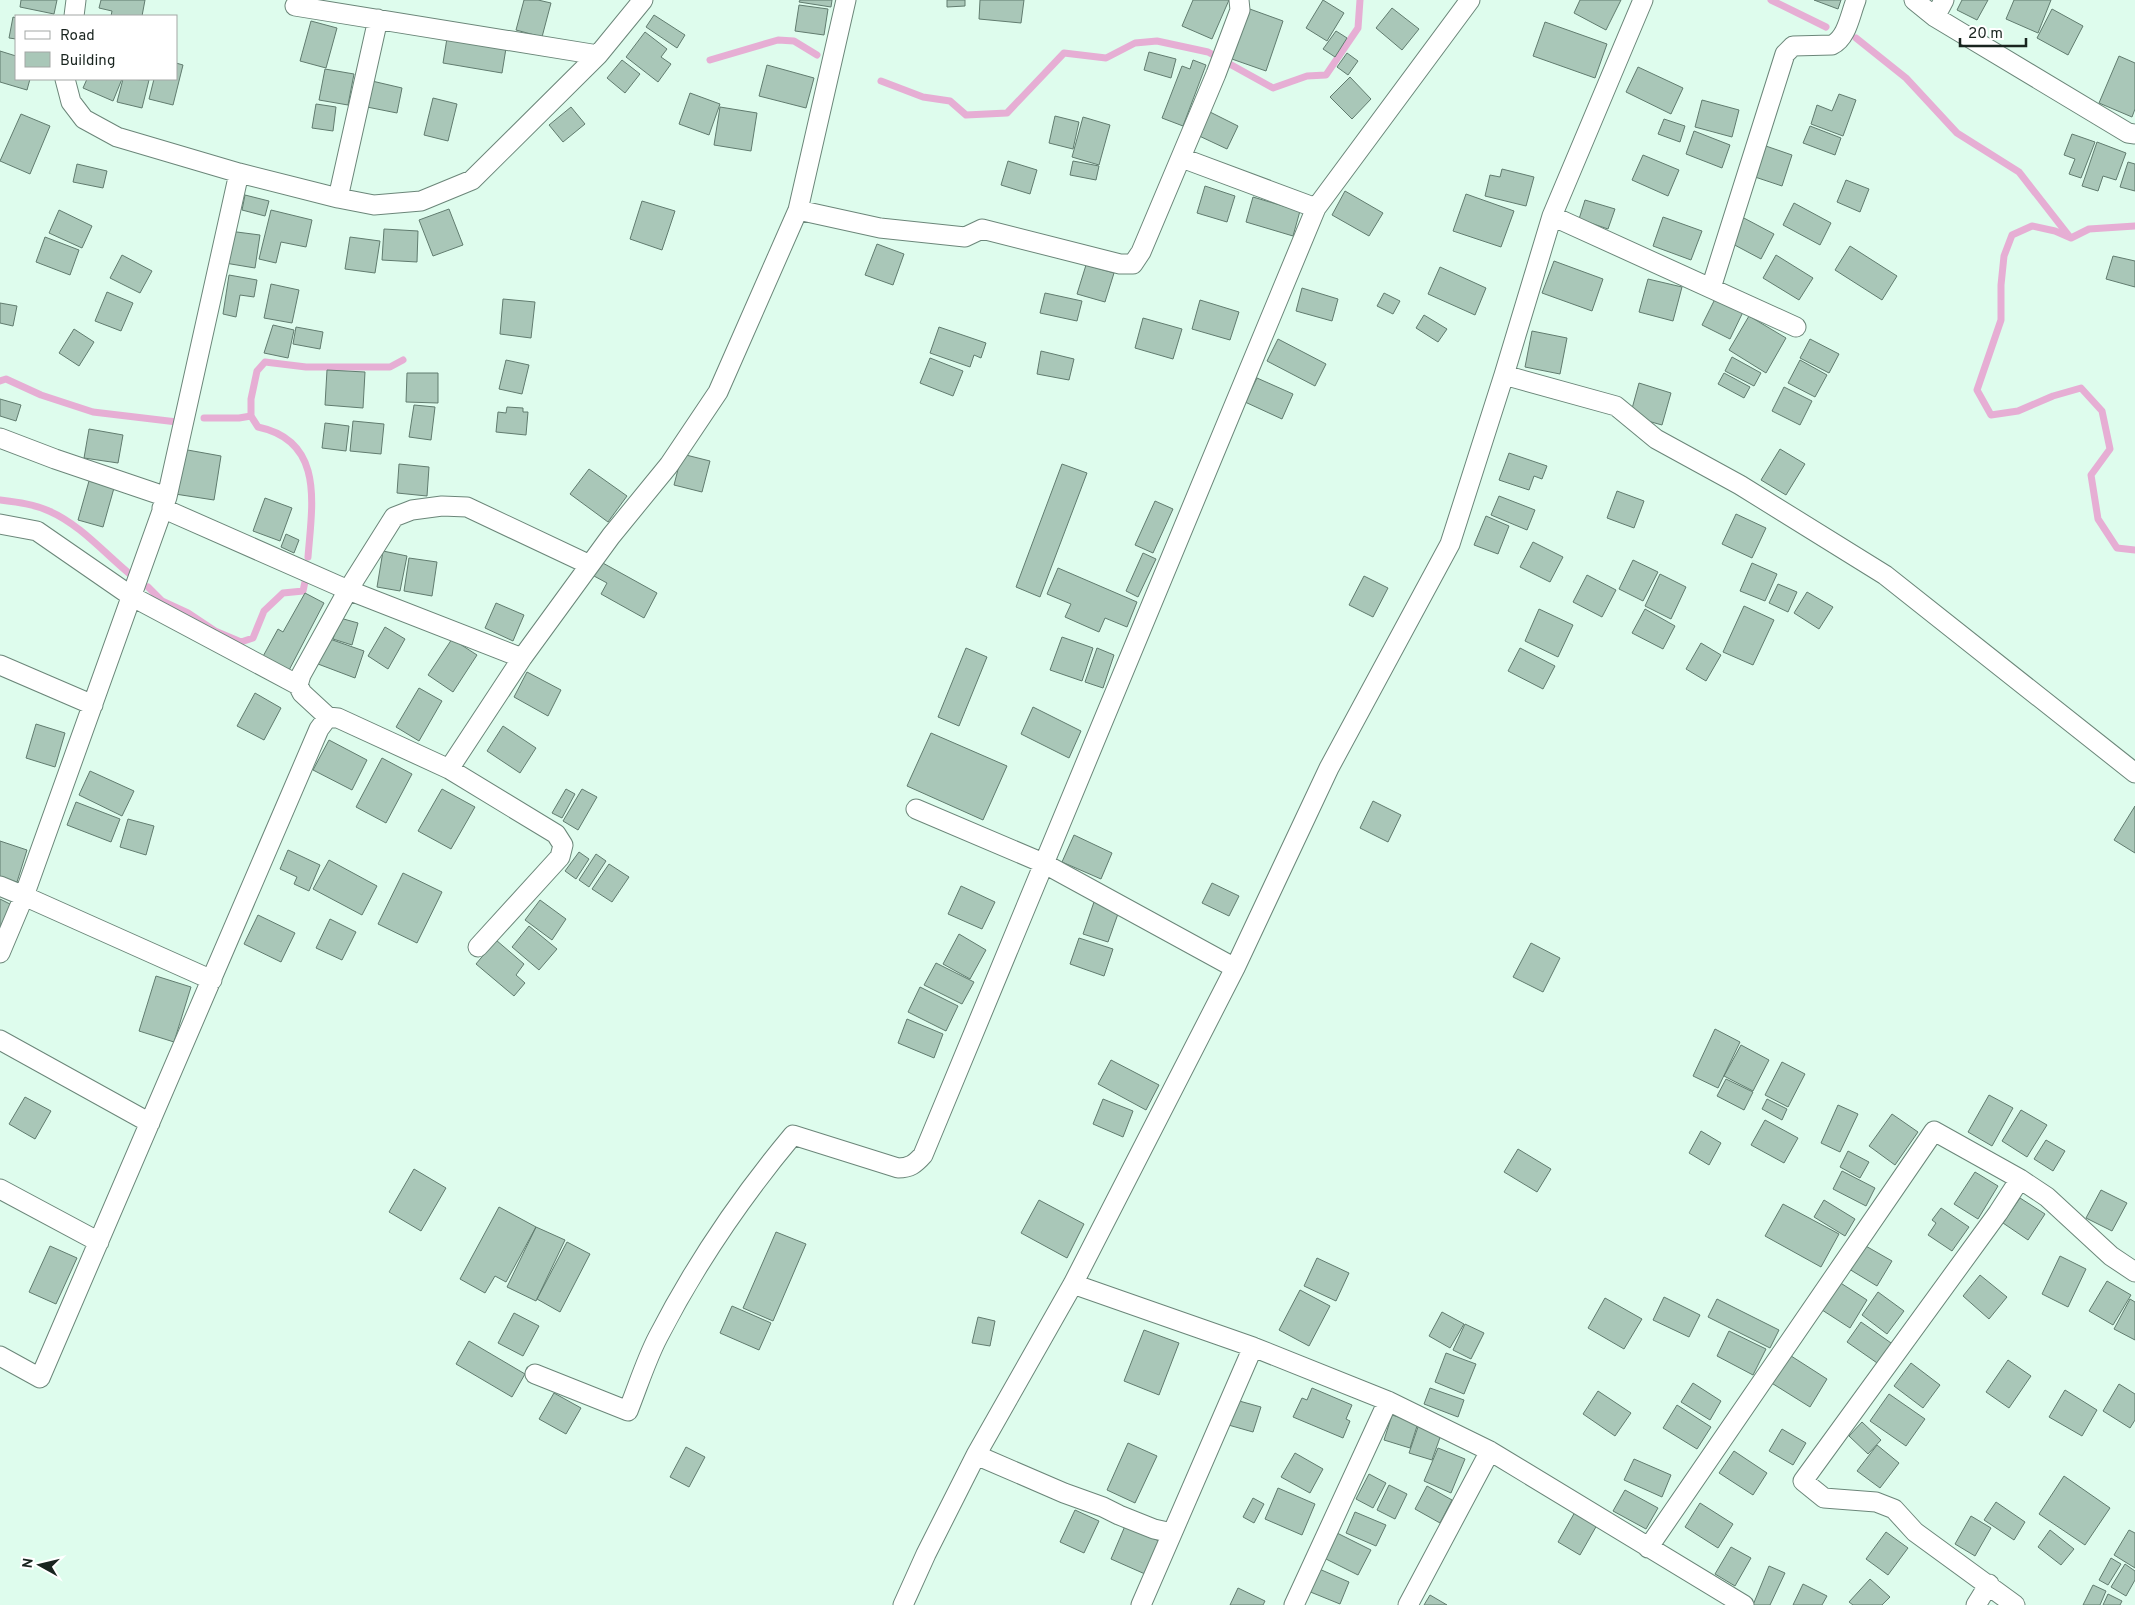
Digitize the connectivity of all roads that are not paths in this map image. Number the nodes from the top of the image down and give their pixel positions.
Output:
1 (76, 0) edge
2 (643, 0) edge
3 (846, 0) edge
4 (1239, 0) edge
5 (1470, 0) edge
6 (1643, 0) edge
7 (1856, 0) edge
8 (1914, 0) edge
9 (1944, 0) edge
10 (295, 6) dead end
11 (74, 15) edge
12 (1935, 17) junction
13 (378, 19) junction
14 (598, 55) junction
15 (65, 80) edge
16 (2135, 134) edge
17 (1182, 158) junction
18 (239, 173) junction
19 (338, 198) junction
20 (1316, 208) junction
21 (798, 210) junction
22 (1552, 216) junction
23 (1710, 288) junction
24 (1796, 327) dead end
25 (1504, 375) junction
26 (0, 438) edge
27 (164, 502) junction
28 (0, 524) edge
29 (590, 564) junction
30 (348, 590) junction
31 (131, 596) junction
32 (522, 658) junction
33 (0, 665) edge
34 (298, 685) junction
35 (93, 705) junction
36 (328, 717) junction
37 (449, 769) junction
38 (2135, 773) edge
39 (916, 809) dead end
40 (1042, 863) junction
41 (0, 886) edge
42 (24, 896) junction
43 (478, 947) dead end
44 (0, 953) edge
45 (1235, 968) junction
46 (212, 980) junction
47 (0, 1040) edge
48 (150, 1123) junction
49 (2020, 1179) junction
50 (0, 1188) edge
51 (99, 1242) junction
52 (2135, 1272) edge
53 (1073, 1284) junction
54 (1253, 1348) junction
55 (0, 1356) edge
56 (535, 1374) dead end
57 (1388, 1401) junction
58 (1490, 1451) junction
59 (976, 1455) junction
60 (1172, 1533) junction
61 (1648, 1548) junction
62 (1988, 1584) junction
63 (903, 1605) edge
64 (1141, 1605) edge
65 (1294, 1605) edge
66 (1408, 1605) edge
67 (1744, 1605) edge
68 (1976, 1605) edge
69 (2015, 1605) edge

1 - 11 street
2 - 14 street
3 - 21 street
4 - 17 street
5 - 20 street
6 - 22 street
7 - 23 street
8 - 12 street
9 - 12 street
10 - 13 street
12 - 16 street
13 - 14 street
13 - 19 street
14 - 19 street
15 - 18 street
17 - 20 street
17 - 21 street
18 - 19 street
18 - 27 street
20 - 40 street
21 - 29 street
22 - 23 street
22 - 25 street
23 - 24 street
25 - 38 street
25 - 45 street
26 - 27 street
27 - 30 street
27 - 31 street
28 - 31 street
29 - 30 street
29 - 32 street
30 - 32 street
30 - 34 street
31 - 34 street
31 - 35 street
32 - 37 street
33 - 35 street
34 - 36 street
35 - 42 street
36 - 37 street
36 - 46 street
37 - 43 street
39 - 40 street
40 - 45 street
40 - 56 street
41 - 42 street
42 - 44 street
42 - 46 street
45 - 53 street
46 - 48 street
47 - 48 street
48 - 51 street
49 - 52 street
49 - 61 street
49 - 62 street
50 - 51 street
51 - 55 street
53 - 54 street
53 - 59 street
54 - 57 street
54 - 60 street
57 - 58 street
57 - 65 street
58 - 61 street
58 - 66 street
59 - 60 street
59 - 63 street
60 - 64 street
61 - 67 street
62 - 68 street
62 - 69 street

